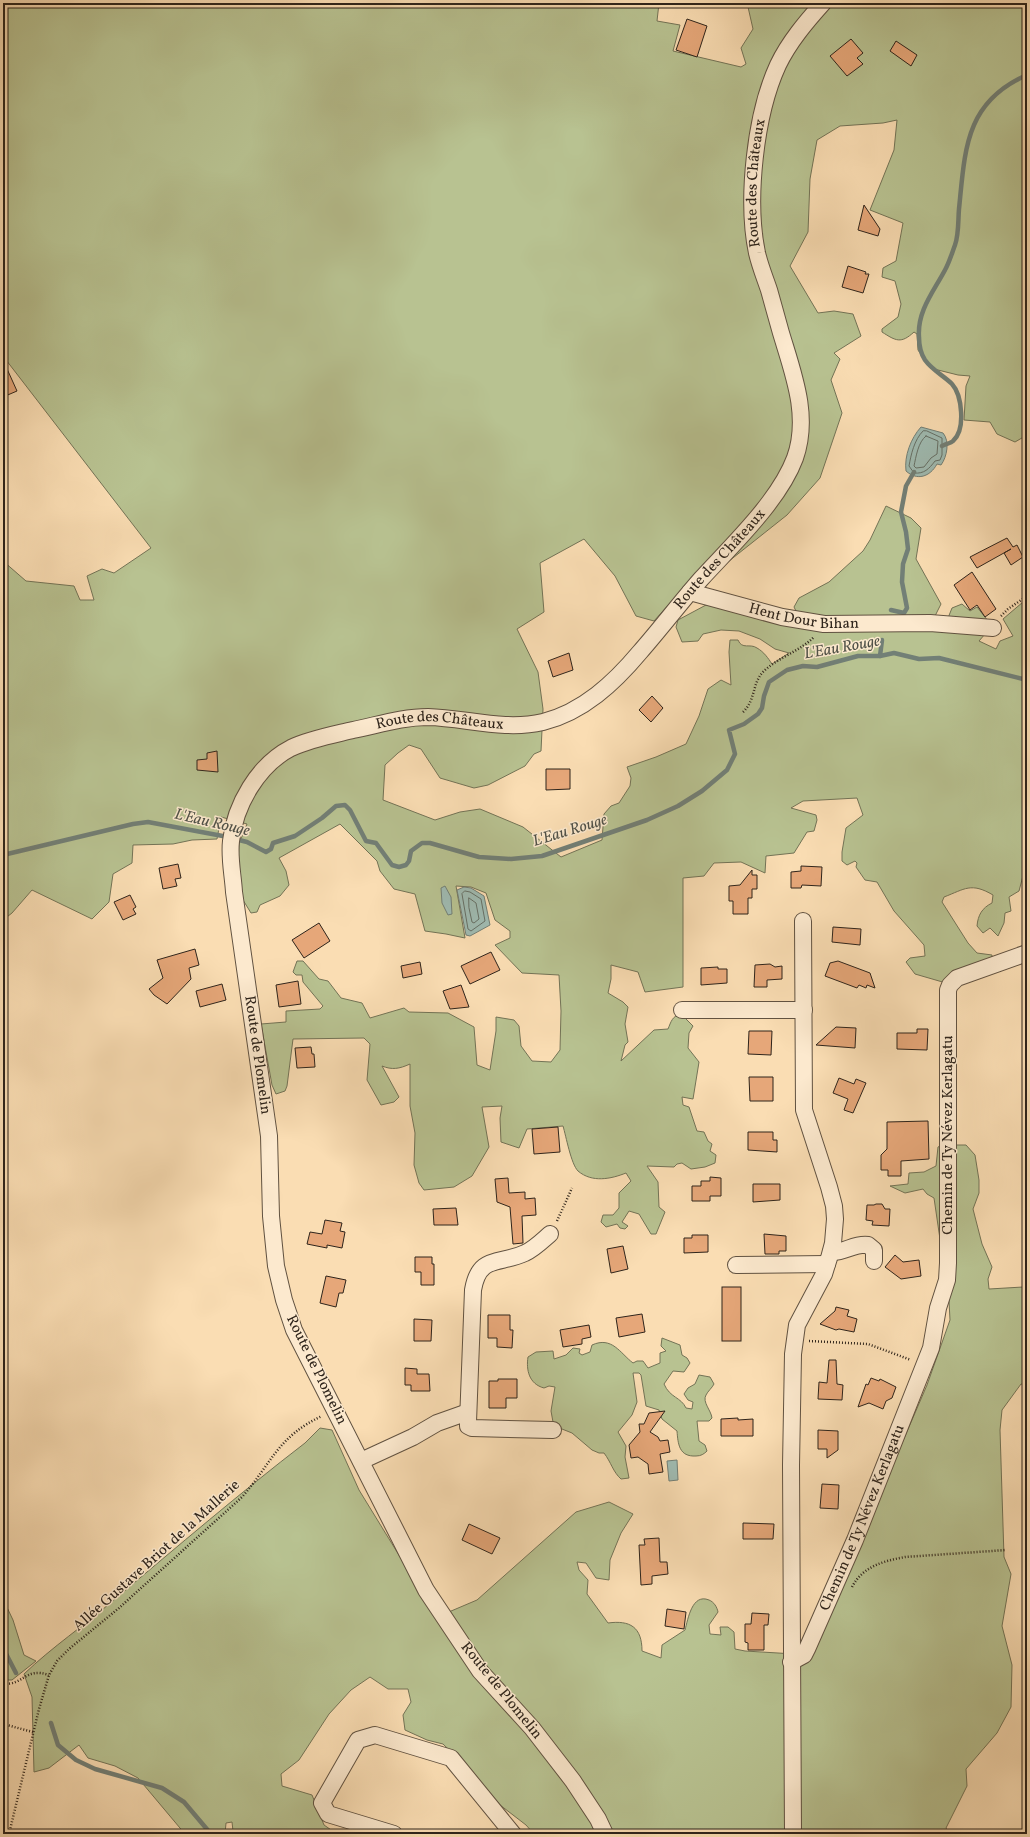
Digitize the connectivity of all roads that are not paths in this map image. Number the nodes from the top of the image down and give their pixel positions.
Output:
1 (823, 3) edge
2 (690, 592) junction
3 (993, 628) road end
4 (232, 836) joint
5 (803, 921) dead end
6 (1027, 953) edge
7 (682, 1010) dead end
8 (804, 1010) junction
9 (550, 1234) road end
10 (829, 1258) junction
11 (874, 1261) dead end
12 (736, 1265) dead end
13 (468, 1412) junction
14 (553, 1430) dead end
15 (361, 1461) junction
16 (791, 1662) junction
17 (394, 1834) edge
18 (513, 1834) edge
19 (605, 1834) edge
20 (793, 1834) edge

1 - 2 street, Route des Châteaux
2 - 3 street, Hent Dour Bihan
2 - 4 street, Route des Châteaux
4 - 15 street, Route de Plomelin
5 - 8 street
6 - 16 street, Chemin de Ty Névez Kerlagatu
7 - 8 street
8 - 10 street
9 - 13 street
10 - 11 street
10 - 12 street
10 - 16 street
13 - 14 street
13 - 15 street
15 - 19 street, Route de Plomelin
16 - 20 street
17 - 18 street

